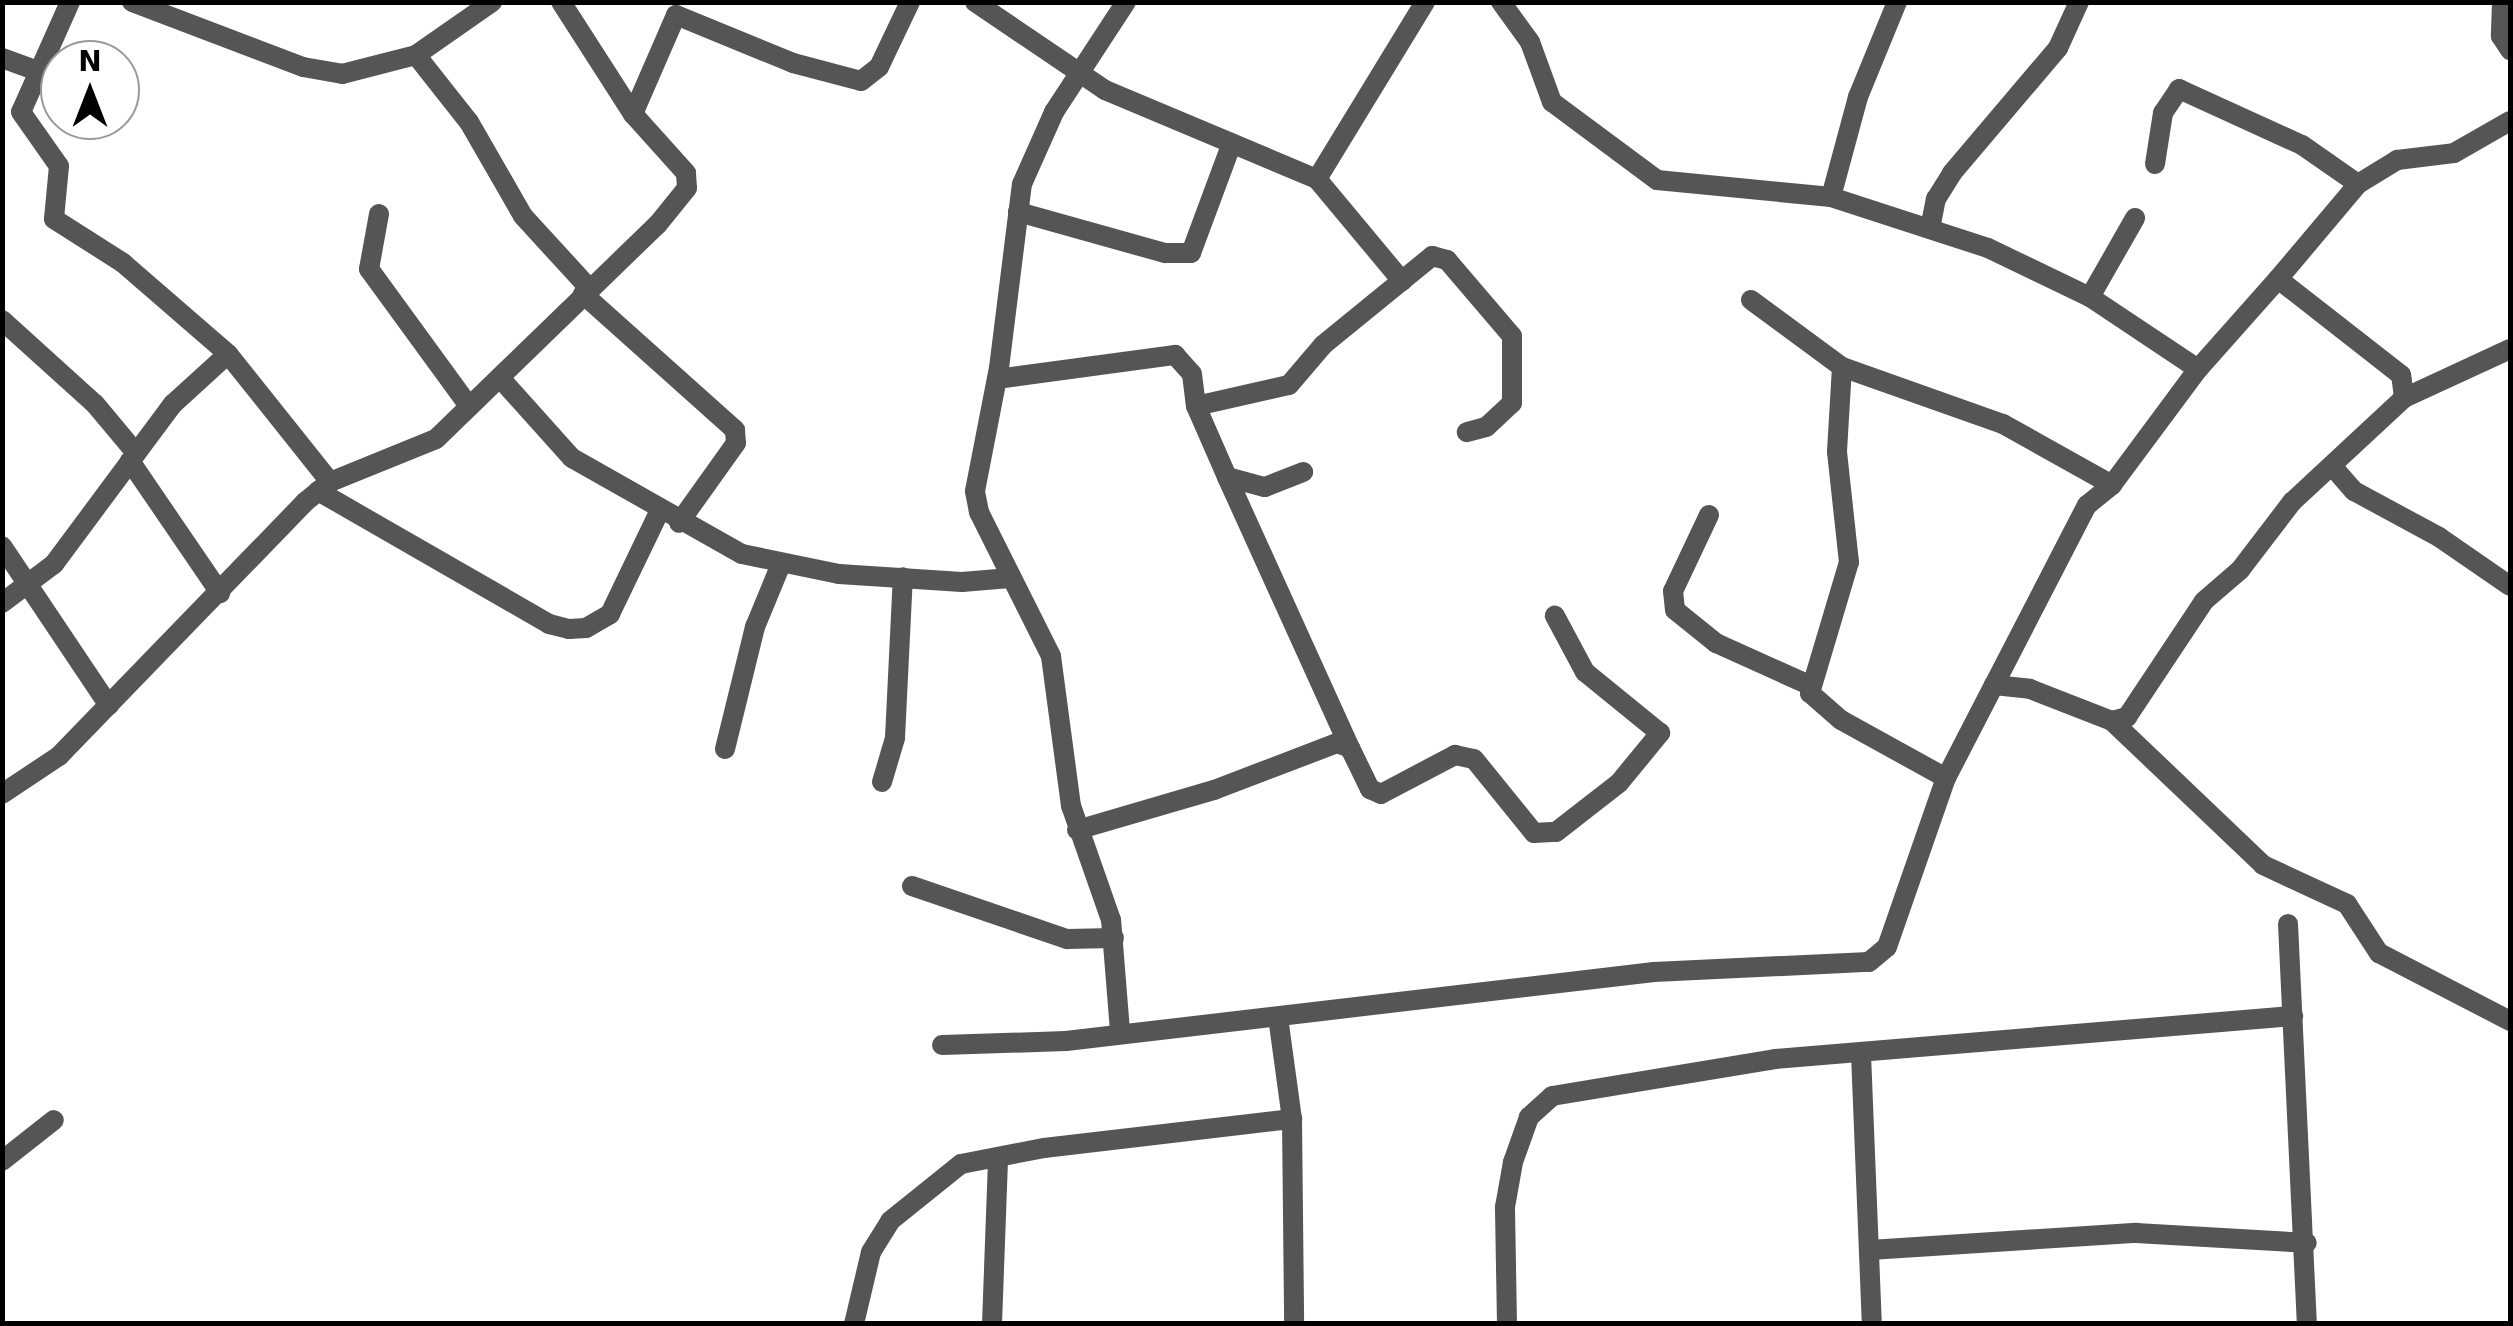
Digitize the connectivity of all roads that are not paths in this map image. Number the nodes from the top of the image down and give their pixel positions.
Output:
1 (70, 2) edge
2 (132, 2) edge
3 (492, 2) edge
4 (561, 2) edge
5 (910, 2) edge
6 (975, 2) edge
7 (1126, 2) edge
8 (1425, 2) edge
9 (1501, 2) edge
10 (1896, 2) edge
11 (2079, 2) edge
12 (2502, 2) edge
13 (2510, 50) edge
14 (416, 55) junction
15 (2, 58) edge
16 (38, 71) junction
17 (1082, 72) junction
18 (633, 114) junction
19 (2510, 121) edge
20 (1232, 143) junction
21 (2155, 164) dead end
22 (1317, 179) junction
23 (2358, 184) junction
24 (1831, 197) junction
25 (1018, 212) junction
26 (379, 214) dead end
27 (2135, 218) dead end
28 (1930, 229) junction
29 (2278, 279) junction
30 (1402, 281) junction
31 (586, 291) junction
32 (2090, 296) junction
33 (1751, 300) dead end
34 (2, 320) edge
35 (2510, 349) edge
36 (228, 354) junction
37 (1842, 367) junction
38 (2198, 370) junction
39 (997, 379) junction
40 (500, 380) junction
41 (2404, 398) junction
42 (469, 406) junction
43 (1196, 406) junction
44 (1467, 432) dead end
45 (133, 457) junction
46 (2334, 467) junction
47 (1303, 472) dead end
48 (1226, 477) junction
49 (2112, 485) junction
50 (324, 486) junction
51 (660, 510) junction
52 (1710, 515) dead end
53 (679, 523) junction
54 (2, 546) edge
55 (781, 564) junction
56 (904, 576) junction
57 (1010, 578) junction
58 (30, 586) junction
59 (2510, 586) edge
60 (220, 593) junction
61 (2, 603) edge
62 (1555, 616) dead end
63 (1809, 684) junction
64 (1994, 685) junction
65 (110, 706) junction
66 (2112, 721) junction
67 (1350, 748) junction
68 (725, 749) dead end
69 (1946, 778) junction
70 (882, 782) dead end
71 (2, 794) edge
72 (1077, 830) junction
73 (912, 886) dead end
74 (2288, 924) dead end
75 (1114, 938) junction
76 (2293, 1016) junction
77 (1278, 1017) junction
78 (2510, 1021) edge
79 (1120, 1030) junction
80 (942, 1045) dead end
81 (1862, 1054) junction
82 (1292, 1119) junction
83 (54, 1120) dead end
84 (998, 1157) junction
85 (2, 1162) edge
86 (2307, 1242) junction
87 (1870, 1250) junction
88 (854, 1324) edge
89 (992, 1324) edge
90 (1294, 1324) edge
91 (1507, 1324) edge
92 (1872, 1324) edge
93 (2307, 1324) edge

1 - 16 street
2 - 14 street
3 - 14 street
4 - 18 street
5 - 18 street
6 - 17 street
7 - 17 street
8 - 22 street
9 - 24 street
10 - 24 street
11 - 28 street
12 - 13 street
14 - 31 street
15 - 16 street
16 - 36 street
17 - 20 street
17 - 25 street
18 - 31 street
19 - 23 street
20 - 22 street
20 - 25 street
21 - 23 street
22 - 30 street
23 - 29 street
24 - 28 street
25 - 39 street
26 - 42 street
27 - 32 street
28 - 32 street
29 - 38 street
29 - 41 street
30 - 43 street
30 - 44 street
31 - 40 street
31 - 53 street
32 - 38 street
33 - 37 street
34 - 45 street
35 - 41 street
36 - 45 street
36 - 50 street
37 - 49 street
37 - 63 street
38 - 49 street
39 - 43 street
39 - 57 street
40 - 42 street
40 - 51 street
41 - 46 street
42 - 50 street
43 - 48 street
45 - 58 street
45 - 60 street
46 - 59 street
46 - 66 street
47 - 48 street
48 - 67 street
49 - 64 street
50 - 51 street
50 - 60 street
51 - 53 street
52 - 63 street
53 - 55 street
54 - 58 street
55 - 56 street
55 - 68 street
56 - 57 street
56 - 70 street
57 - 72 street
58 - 61 street
58 - 65 street
60 - 65 street
62 - 67 street
63 - 69 street
64 - 66 street
64 - 69 street
65 - 71 street
66 - 78 street
67 - 72 street
69 - 77 street
72 - 75 street
73 - 75 street
74 - 76 street
75 - 79 street
76 - 81 street
76 - 86 street
77 - 79 street
77 - 82 street
79 - 80 street
81 - 87 street
81 - 91 street
82 - 84 street
82 - 90 street
83 - 85 street
84 - 88 street
84 - 89 street
86 - 87 street
86 - 93 street
87 - 92 street

